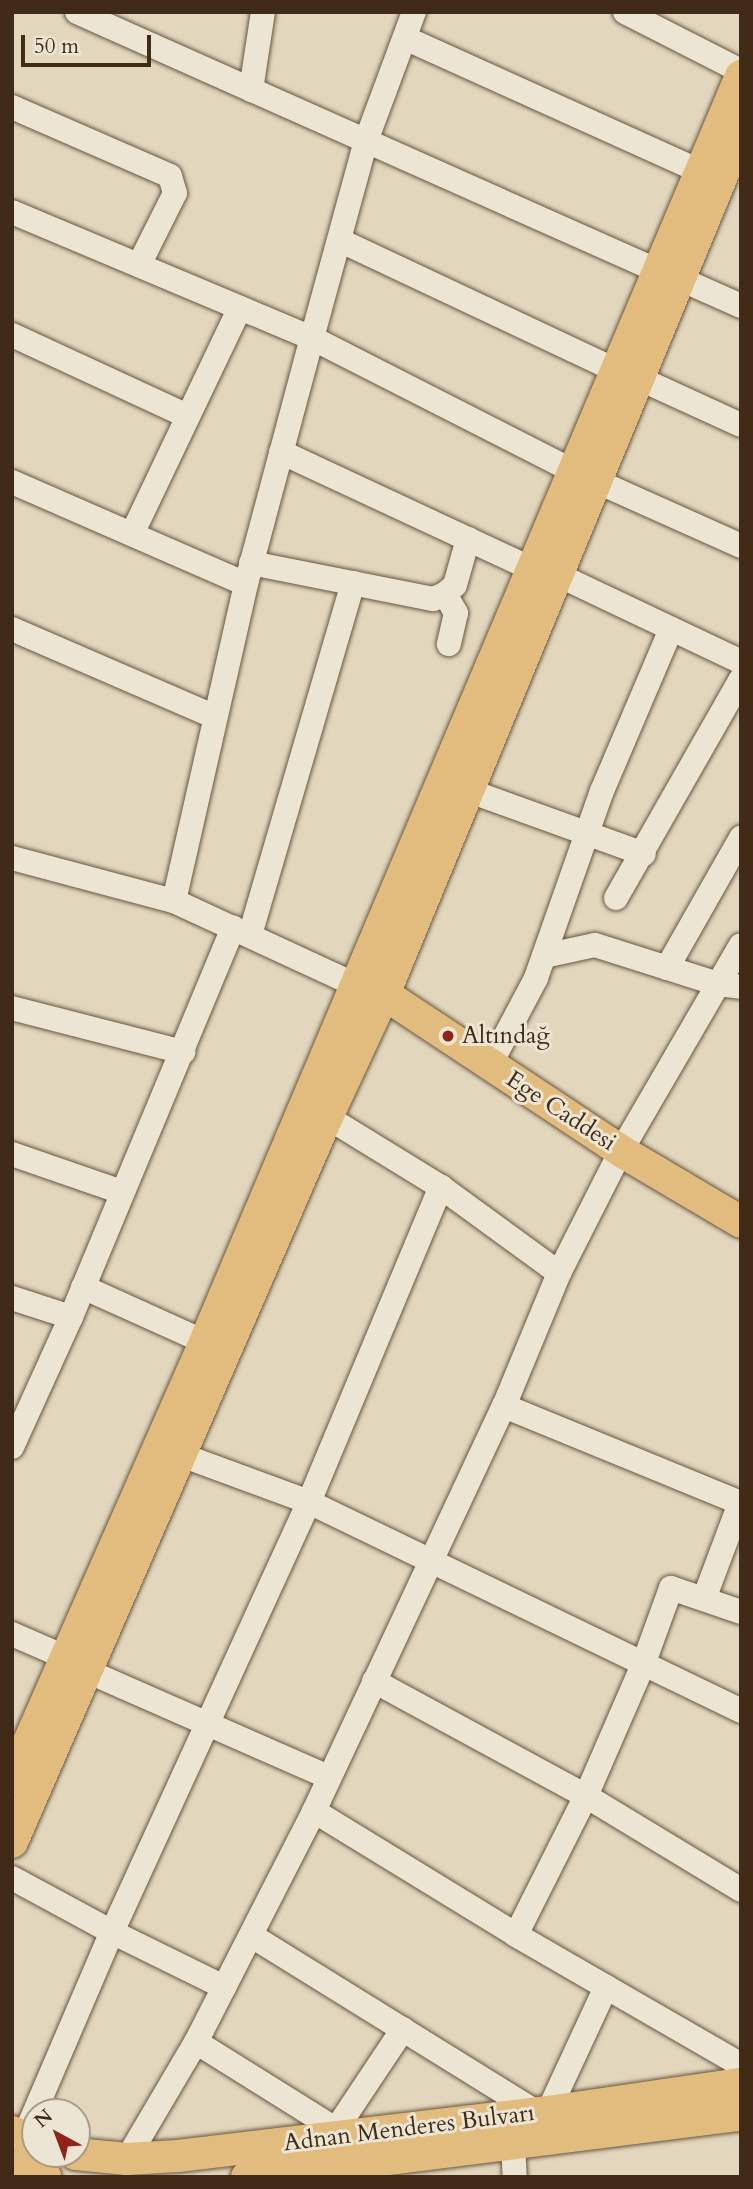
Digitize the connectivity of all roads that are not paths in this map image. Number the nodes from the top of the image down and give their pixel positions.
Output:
1 (76, 12) edge
2 (263, 12) edge
3 (414, 12) edge
4 (625, 12) edge
5 (405, 38) junction
6 (741, 71) edge
7 (741, 76) edge
8 (251, 90) junction
9 (12, 107) edge
10 (741, 130) edge
11 (366, 141) junction
12 (720, 180) edge
13 (12, 212) edge
14 (339, 240) junction
15 (139, 265) junction
16 (667, 274) junction
17 (741, 306) edge
18 (240, 308) junction
19 (12, 335) edge
20 (312, 338) junction
21 (626, 374) junction
22 (187, 416) junction
23 (741, 425) edge
24 (281, 452) junction
25 (585, 477) junction
26 (13, 485) edge
27 (132, 534) junction
28 (468, 539) junction
29 (741, 546) edge
30 (545, 572) junction
31 (249, 573) junction
32 (353, 583) junction
33 (445, 594) junction
34 (12, 629) edge
35 (671, 629) junction
36 (449, 644) dead end
37 (741, 662) edge
38 (741, 679) edge
39 (215, 717) junction
40 (467, 790) junction
41 (587, 833) junction
42 (741, 838) edge
43 (644, 854) junction
44 (12, 858) edge
45 (616, 898) dead end
46 (174, 901) junction
47 (241, 931) junction
48 (741, 945) edge
49 (544, 956) junction
50 (667, 968) junction
51 (354, 984) junction
52 (729, 986) edge
53 (384, 994) junction
54 (12, 1008) edge
55 (183, 1052) junction
56 (490, 1065) junction
57 (327, 1116) junction
58 (621, 1151) junction
59 (12, 1154) edge
60 (441, 1187) junction
61 (122, 1192) junction
62 (741, 1222) edge
63 (559, 1273) junction
64 (83, 1287) junction
65 (12, 1298) edge
66 (71, 1317) junction
67 (205, 1342) junction
68 (504, 1406) junction
69 (12, 1447) edge
70 (181, 1455) junction
71 (309, 1502) junction
72 (741, 1503) edge
73 (429, 1563) junction
74 (704, 1599) junction
75 (741, 1612) edge
76 (12, 1634) edge
77 (77, 1665) junction
78 (643, 1665) junction
79 (374, 1681) junction
80 (741, 1711) edge
81 (209, 1723) junction
82 (328, 1777) junction
83 (12, 1780) edge
84 (586, 1796) junction
85 (314, 1811) junction
86 (12, 1842) edge
87 (12, 1878) edge
88 (741, 1890) edge
89 (112, 1932) junction
90 (252, 1936) junction
91 (516, 1936) junction
92 (224, 1987) junction
93 (606, 1987) junction
94 (403, 2029) junction
95 (196, 2042) junction
96 (741, 2065) edge
97 (741, 2084) edge
98 (41, 2098) edge
99 (542, 2112) junction
100 (741, 2115) edge
101 (341, 2132) junction
102 (513, 2144) junction
103 (91, 2156) edge
104 (128, 2160) junction
105 (12, 2166) edge
106 (307, 2173) edge
107 (261, 2176) edge
108 (45, 2177) edge
109 (515, 2177) edge

1 - 8 street
2 - 8 street
3 - 5 street
4 - 6 street
5 - 11 street
5 - 12 street
7 - 12 main road
8 - 11 street
9 - 15 street
10 - 12 main road
11 - 14 street
11 - 16 street
12 - 16 main road
13 - 15 street
14 - 20 street
14 - 21 street
15 - 18 street
16 - 17 street
16 - 21 main road
18 - 20 street
18 - 22 street
19 - 22 street
20 - 24 street
20 - 25 street
21 - 23 street
21 - 25 main road
22 - 27 street
24 - 28 street
24 - 31 street
25 - 29 street
25 - 30 main road
26 - 27 street
27 - 31 street
28 - 30 street
28 - 33 street
30 - 35 street
30 - 40 main road
30 - 51 main road
31 - 32 street
31 - 39 street
32 - 33 street
32 - 47 street
33 - 36 street
34 - 39 street
35 - 37 street
35 - 41 street
38 - 43 street
39 - 46 street
40 - 41 street
40 - 53 main road
41 - 43 street
41 - 49 street
42 - 50 street
43 - 45 street
44 - 46 street
46 - 47 street
47 - 51 street
47 - 55 street
48 - 52 street
49 - 50 street
49 - 56 street
50 - 52 street
51 - 53 main road, Ege Caddesi
51 - 67 main road
52 - 58 street
53 - 56 main road, Ege Caddesi
53 - 57 main road
54 - 55 street
55 - 61 street
56 - 58 main road, Ege Caddesi
57 - 60 street
57 - 70 main road
58 - 62 main road, Ege Caddesi
58 - 63 street
59 - 61 street
60 - 63 street
60 - 71 street
61 - 64 street
63 - 68 street
64 - 66 street
64 - 67 street
65 - 66 street
66 - 69 street
67 - 77 main road
68 - 72 street
68 - 73 street
70 - 71 street
70 - 77 main road
71 - 73 street
71 - 81 street
72 - 74 street
73 - 78 street
73 - 79 street
74 - 75 street
74 - 78 street
76 - 77 street
77 - 81 street
77 - 83 main road
77 - 86 main road
78 - 80 street
78 - 84 street
79 - 82 street
79 - 84 street
81 - 82 street
81 - 89 street
82 - 85 street
84 - 88 street
84 - 91 street
85 - 90 street
85 - 91 street
87 - 89 street
89 - 92 street
89 - 98 street
90 - 92 street
90 - 94 street
91 - 93 street
92 - 95 street
93 - 96 street
93 - 99 street
94 - 99 street
94 - 101 street
95 - 101 street
95 - 104 street
97 - 99 main road, Adnan Menderes Bulvarı
99 - 101 main road, Adnan Menderes Bulvarı
100 - 102 main road, Adnan Menderes Bulvarı
101 - 104 main road, Adnan Menderes Bulvarı
102 - 106 main road, Adnan Menderes Bulvarı
102 - 109 street
103 - 104 main road, Adnan Menderes Bulvarı
105 - 108 main road
106 - 107 main road, Adnan Menderes Bulvarı

